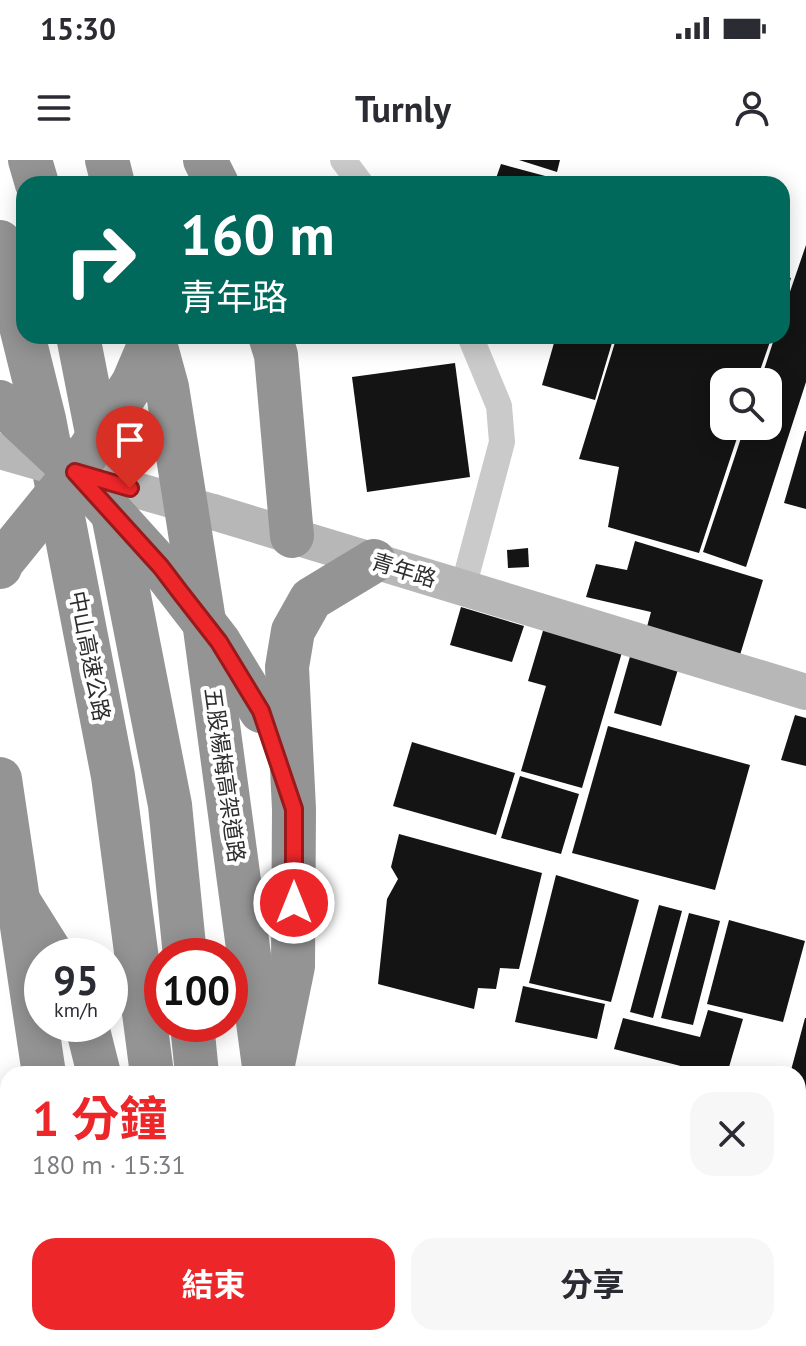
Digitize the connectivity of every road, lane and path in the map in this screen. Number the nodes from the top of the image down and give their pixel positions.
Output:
1 (0, 242) edge
2 (16, 306) edge
3 (25, 344) edge
4 (80, 344) edge
5 (150, 344) edge
6 (155, 344) edge
7 (273, 344) edge
8 (473, 344) edge
9 (0, 402) edge
10 (0, 451) edge
11 (75, 472) junction
12 (292, 536) junction
13 (374, 561) junction
14 (0, 567) edge
15 (463, 588) junction
16 (806, 692) edge
17 (0, 779) edge
18 (294, 809) junction
19 (0, 872) edge
20 (42, 938) edge
21 (183, 938) edge
22 (91, 1042) edge
23 (194, 1042) edge
24 (43, 1066) edge
25 (97, 1066) edge
26 (151, 1066) edge
27 (196, 1066) edge
28 (267, 1066) edge
29 (270, 1066) edge

1 - 2 highway, 中山高速公路
3 - 26 highway, 中山高速公路
4 - 21 highway
5 - 11 highway, bridge
6 - 28 highway, 五股楊梅高架道路, bridge
7 - 12 highway
8 - 15 street
9 - 11 highway, bridge
10 - 11 street, 青年路, bridge
11 - 12 street, 青年路, bridge
11 - 14 highway, bridge
11 - 18 highway, bridge
12 - 13 street, 青年路
13 - 15 street, 青年路
13 - 18 highway
15 - 16 street, 青年路
17 - 24 highway, bridge
18 - 29 highway
19 - 20 highway
22 - 25 highway
23 - 27 highway

